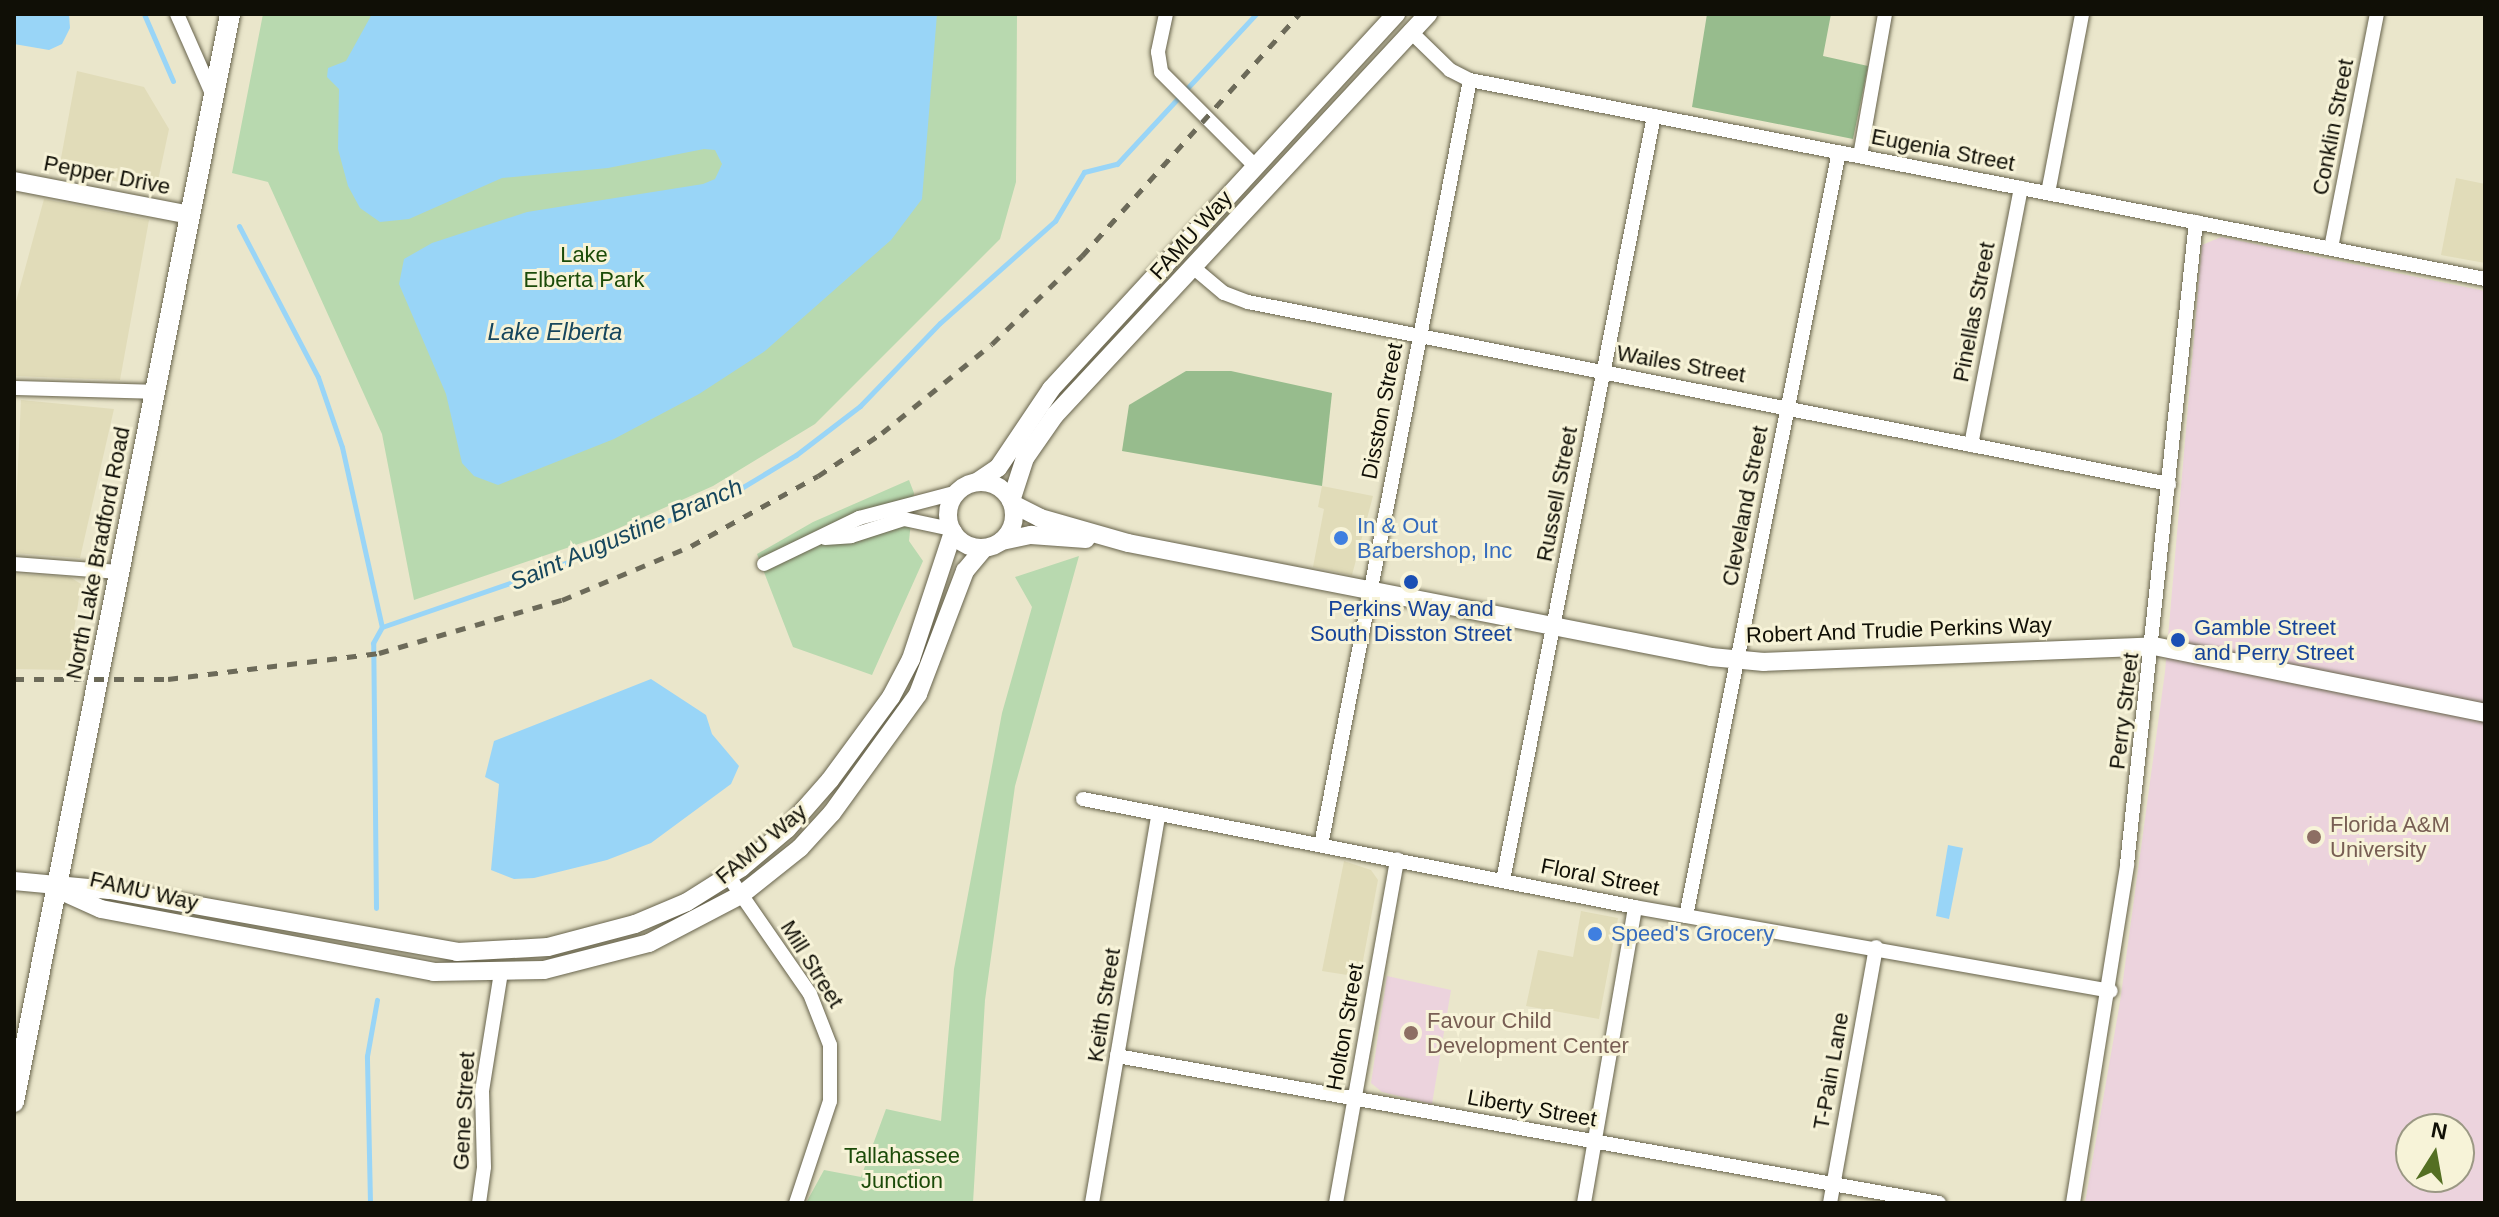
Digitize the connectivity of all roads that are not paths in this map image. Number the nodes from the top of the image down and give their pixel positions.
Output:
1 (177, 14) edge
2 (230, 14) edge
3 (1166, 14) edge
4 (1396, 14) edge
5 (1428, 14) edge
6 (1885, 14) edge
7 (2082, 14) edge
8 (2377, 14) edge
9 (1410, 31) junction
10 (1470, 80) junction
11 (214, 98) junction
12 (1654, 116) junction
13 (1839, 152) junction
14 (1860, 156) junction
15 (1256, 167) junction
16 (14, 181) edge
17 (2021, 188) junction
18 (2048, 193) junction
19 (190, 215) junction
20 (2196, 222) junction
21 (2331, 248) junction
22 (1194, 268) junction
23 (2485, 279) edge
24 (1419, 335) junction
25 (1603, 373) junction
26 (14, 388) edge
27 (154, 392) junction
28 (1787, 406) junction
29 (1971, 445) junction
30 (977, 482) junction
31 (2169, 484) junction
32 (958, 492) junction
33 (1012, 502) junction
34 (952, 530) junction
35 (824, 538) junction
36 (1002, 541) junction
37 (1128, 543) junction
38 (984, 548) junction
39 (14, 564) edge
40 (764, 564) dead end
41 (119, 572) junction
42 (1370, 592) junction
43 (1554, 628) junction
44 (2154, 646) junction
45 (1737, 660) junction
46 (2485, 713) edge
47 (1083, 799) dead end
48 (1158, 815) junction
49 (1321, 845) junction
50 (1397, 859) junction
51 (729, 877) junction
52 (1503, 880) junction
53 (14, 881) edge
54 (57, 889) junction
55 (741, 895) junction
56 (1635, 907) junction
57 (1686, 916) junction
58 (1876, 947) junction
59 (501, 973) junction
60 (2111, 991) junction
61 (1117, 1056) junction
62 (1355, 1098) junction
63 (14, 1102) edge
64 (1594, 1142) junction
65 (1833, 1184) junction
66 (479, 1203) edge
67 (796, 1203) edge
68 (1092, 1203) edge
69 (1336, 1203) edge
70 (1584, 1203) edge
71 (1830, 1203) edge
72 (1939, 1203) edge
73 (2073, 1203) edge

1 - 11 street
2 - 11 main road, North Lake Bradford Road
3 - 15 street
4 - 15 street, FAMU Way
5 - 9 street, FAMU Way
6 - 14 street
7 - 18 street
8 - 21 street, Conklin Street
9 - 10 street, Eugenia Street
9 - 22 street, FAMU Way
10 - 12 street, Eugenia Street
10 - 24 street, Disston Street
11 - 19 main road, North Lake Bradford Road
12 - 13 street, Eugenia Street
12 - 25 street, Russell Street
13 - 14 street, Eugenia Street
13 - 28 street, Cleveland Street
14 - 17 street, Eugenia Street
15 - 30 street, FAMU Way
16 - 19 street, Pepper Drive
17 - 18 street, Eugenia Street
17 - 29 street, Pinellas Street
18 - 20 street, Eugenia Street
19 - 27 main road, North Lake Bradford Road
20 - 21 street, Eugenia Street
20 - 31 street, Perry Street
21 - 23 street, Eugenia Street
22 - 24 street, Wailes Street
22 - 33 street, FAMU Way
24 - 25 street, Wailes Street
24 - 42 street, Disston Street
25 - 28 street, Wailes Street
25 - 43 street, Russell Street
26 - 27 street
27 - 41 main road, North Lake Bradford Road
28 - 29 street, Wailes Street
28 - 45 street, Cleveland Street
29 - 31 street, Wailes Street
30 - 32 street, FAMU Way
30 - 33 street
31 - 44 street, Perry Street
32 - 34 street, FAMU Way
32 - 35 street
33 - 36 street, FAMU Way
33 - 37 street, Robert And Trudie Perkins Way
34 - 35 street
34 - 38 street
34 - 51 street, FAMU Way
35 - 40 street
36 - 37 street, Robert And Trudie Perkins Way
36 - 38 street
37 - 42 street, Robert And Trudie Perkins Way
38 - 55 street, FAMU Way
39 - 41 street
41 - 54 main road, North Lake Bradford Road
42 - 43 street, Robert And Trudie Perkins Way
42 - 49 street, Disston Street
43 - 45 street, Robert And Trudie Perkins Way
43 - 52 street, Russell Street
44 - 45 street, Robert And Trudie Perkins Way
44 - 46 street, Robert And Trudie Perkins Way
44 - 60 street, Perry Street
45 - 57 street, Cleveland Street
47 - 48 street, Floral Street
48 - 49 street, Floral Street
48 - 61 street, Keith Street
49 - 50 street, Floral Street
50 - 52 street, Floral Street
50 - 62 street, Holton Street
51 - 54 street, FAMU Way
51 - 55 street, Mill Street
52 - 56 street, Floral Street
53 - 54 street
54 - 59 street, FAMU Way
54 - 63 main road, North Lake Bradford Road
55 - 59 street, FAMU Way
55 - 67 street, Mill Street
56 - 57 street, Floral Street
56 - 64 street
57 - 58 street, Floral Street
58 - 60 street, Floral Street
58 - 65 street, T-Pain Lane
59 - 66 street, Gene Street
60 - 73 street, Perry Street
61 - 62 street, Liberty Street
61 - 68 street, Keith Street
62 - 64 street, Liberty Street
62 - 69 street, Holton Street
64 - 65 street, Liberty Street
64 - 70 street
65 - 71 street, T-Pain Lane
65 - 72 street, Liberty Street

